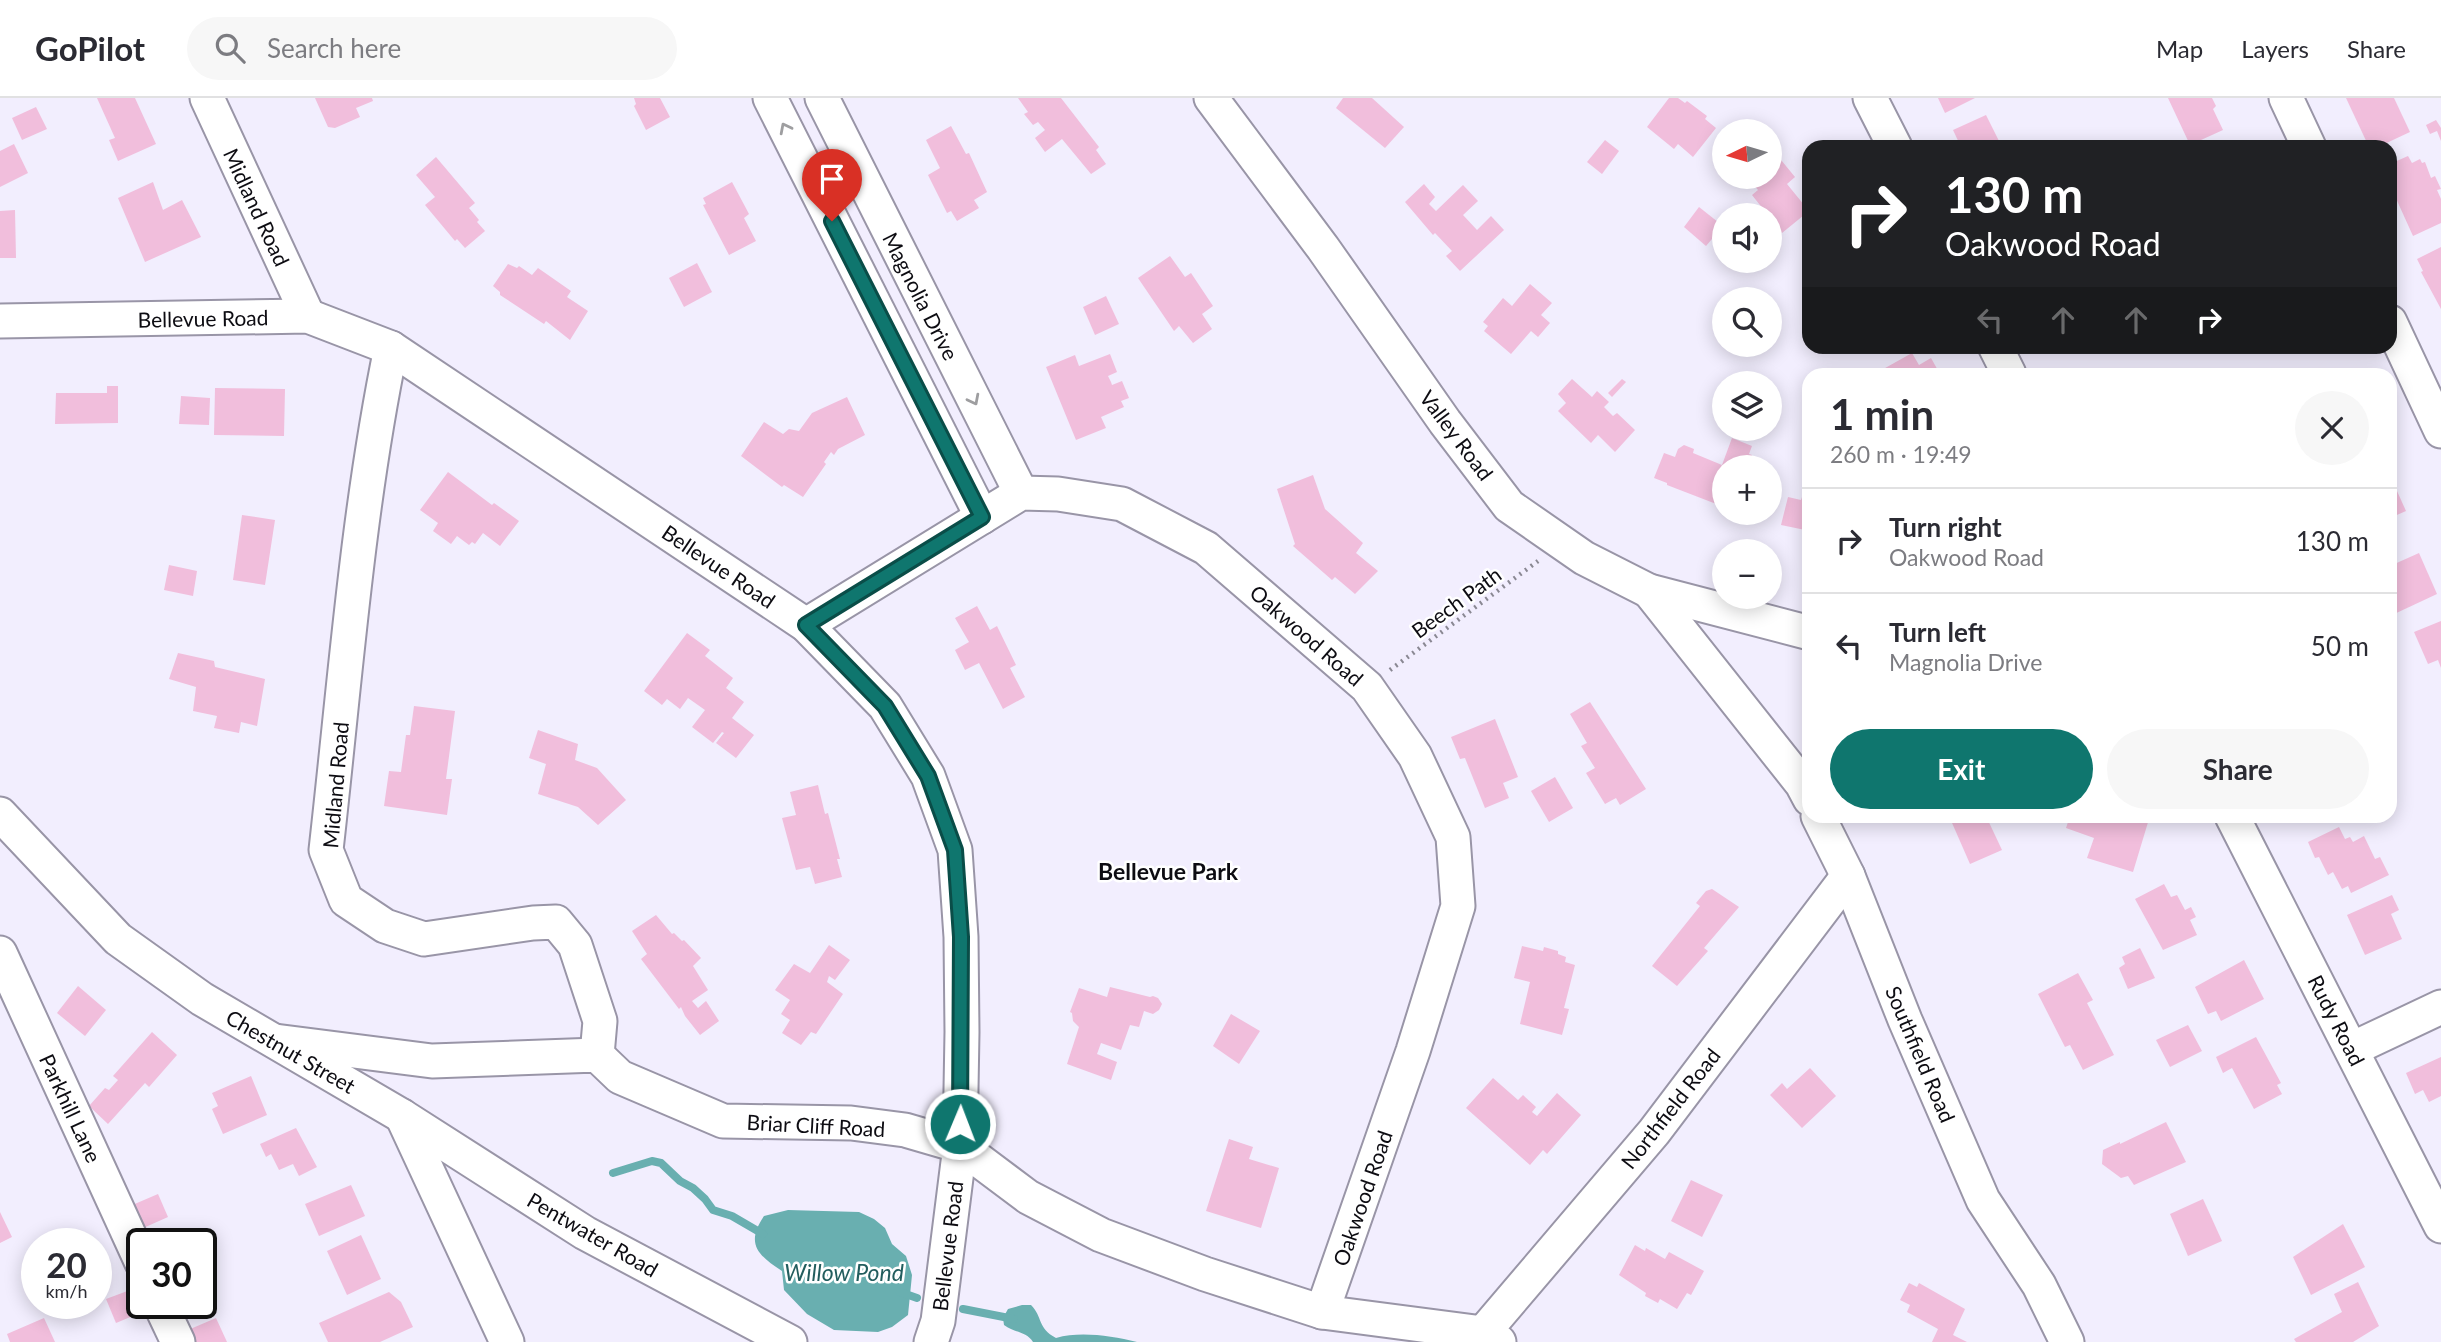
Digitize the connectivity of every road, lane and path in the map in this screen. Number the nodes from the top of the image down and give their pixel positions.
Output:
1 (207, 98) edge
2 (770, 98) edge
3 (822, 98) edge
4 (1210, 98) edge
5 (1870, 98) edge
6 (2286, 98) edge
7 (1891, 140) edge
8 (2306, 140) edge
9 (308, 316) junction
10 (0, 321) edge
11 (2397, 337) edge
12 (391, 348) junction
13 (2441, 431) edge
14 (1021, 493) junction
15 (982, 517) junction
16 (1563, 543) junction
17 (1649, 591) junction
18 (806, 625) junction
19 (1802, 631) edge
20 (1367, 687) junction
21 (1802, 784) edge
22 (0, 814) edge
23 (1822, 823) edge
24 (2236, 823) edge
25 (1848, 876) junction
26 (0, 953) edge
27 (2441, 1007) edge
28 (275, 1041) junction
29 (2353, 1049) junction
30 (597, 1055) junction
31 (402, 1116) junction
32 (960, 1146) junction
33 (2441, 1226) edge
34 (126, 1228) edge
35 (1322, 1312) junction
36 (167, 1319) edge
37 (1491, 1338) edge
38 (178, 1342) edge
39 (507, 1342) edge
40 (789, 1342) edge
41 (931, 1342) edge
42 (2067, 1342) edge

1 - 9 street, Midland Road
15 -> 2 street
3 -> 14 street, Magnolia Drive
4 - 16 street, Valley Road
5 - 7 street
6 - 8 street
9 - 10 street, Bellevue Road
9 - 12 street, Bellevue Road
11 - 13 street
12 - 18 street, Bellevue Road
12 - 30 street, Midland Road
14 - 15 street
14 - 20 street, Oakwood Road
15 - 18 street
16 - 17 street, Valley Road
16 - 20 path, Beech Path
17 - 19 street, Valley Road
17 - 21 street
18 - 32 street, Bellevue Road
20 - 35 street, Oakwood Road
22 - 28 street, Chestnut Street
23 - 25 street, Southfield Road
24 - 29 street, Rudy Road
25 - 37 street, Northfield Road
25 - 42 street, Southfield Road
26 - 34 street, Parkhill Lane
27 - 29 street
28 - 30 street
28 - 31 street, Chestnut Street
29 - 33 street, Rudy Road
30 - 32 street, Briar Cliff Road
31 - 39 street
31 - 40 street, Pentwater Road
32 - 35 street, Briar Cliff Road
32 - 41 street, Bellevue Road
35 - 37 street, Briar Cliff Road
36 - 38 street

